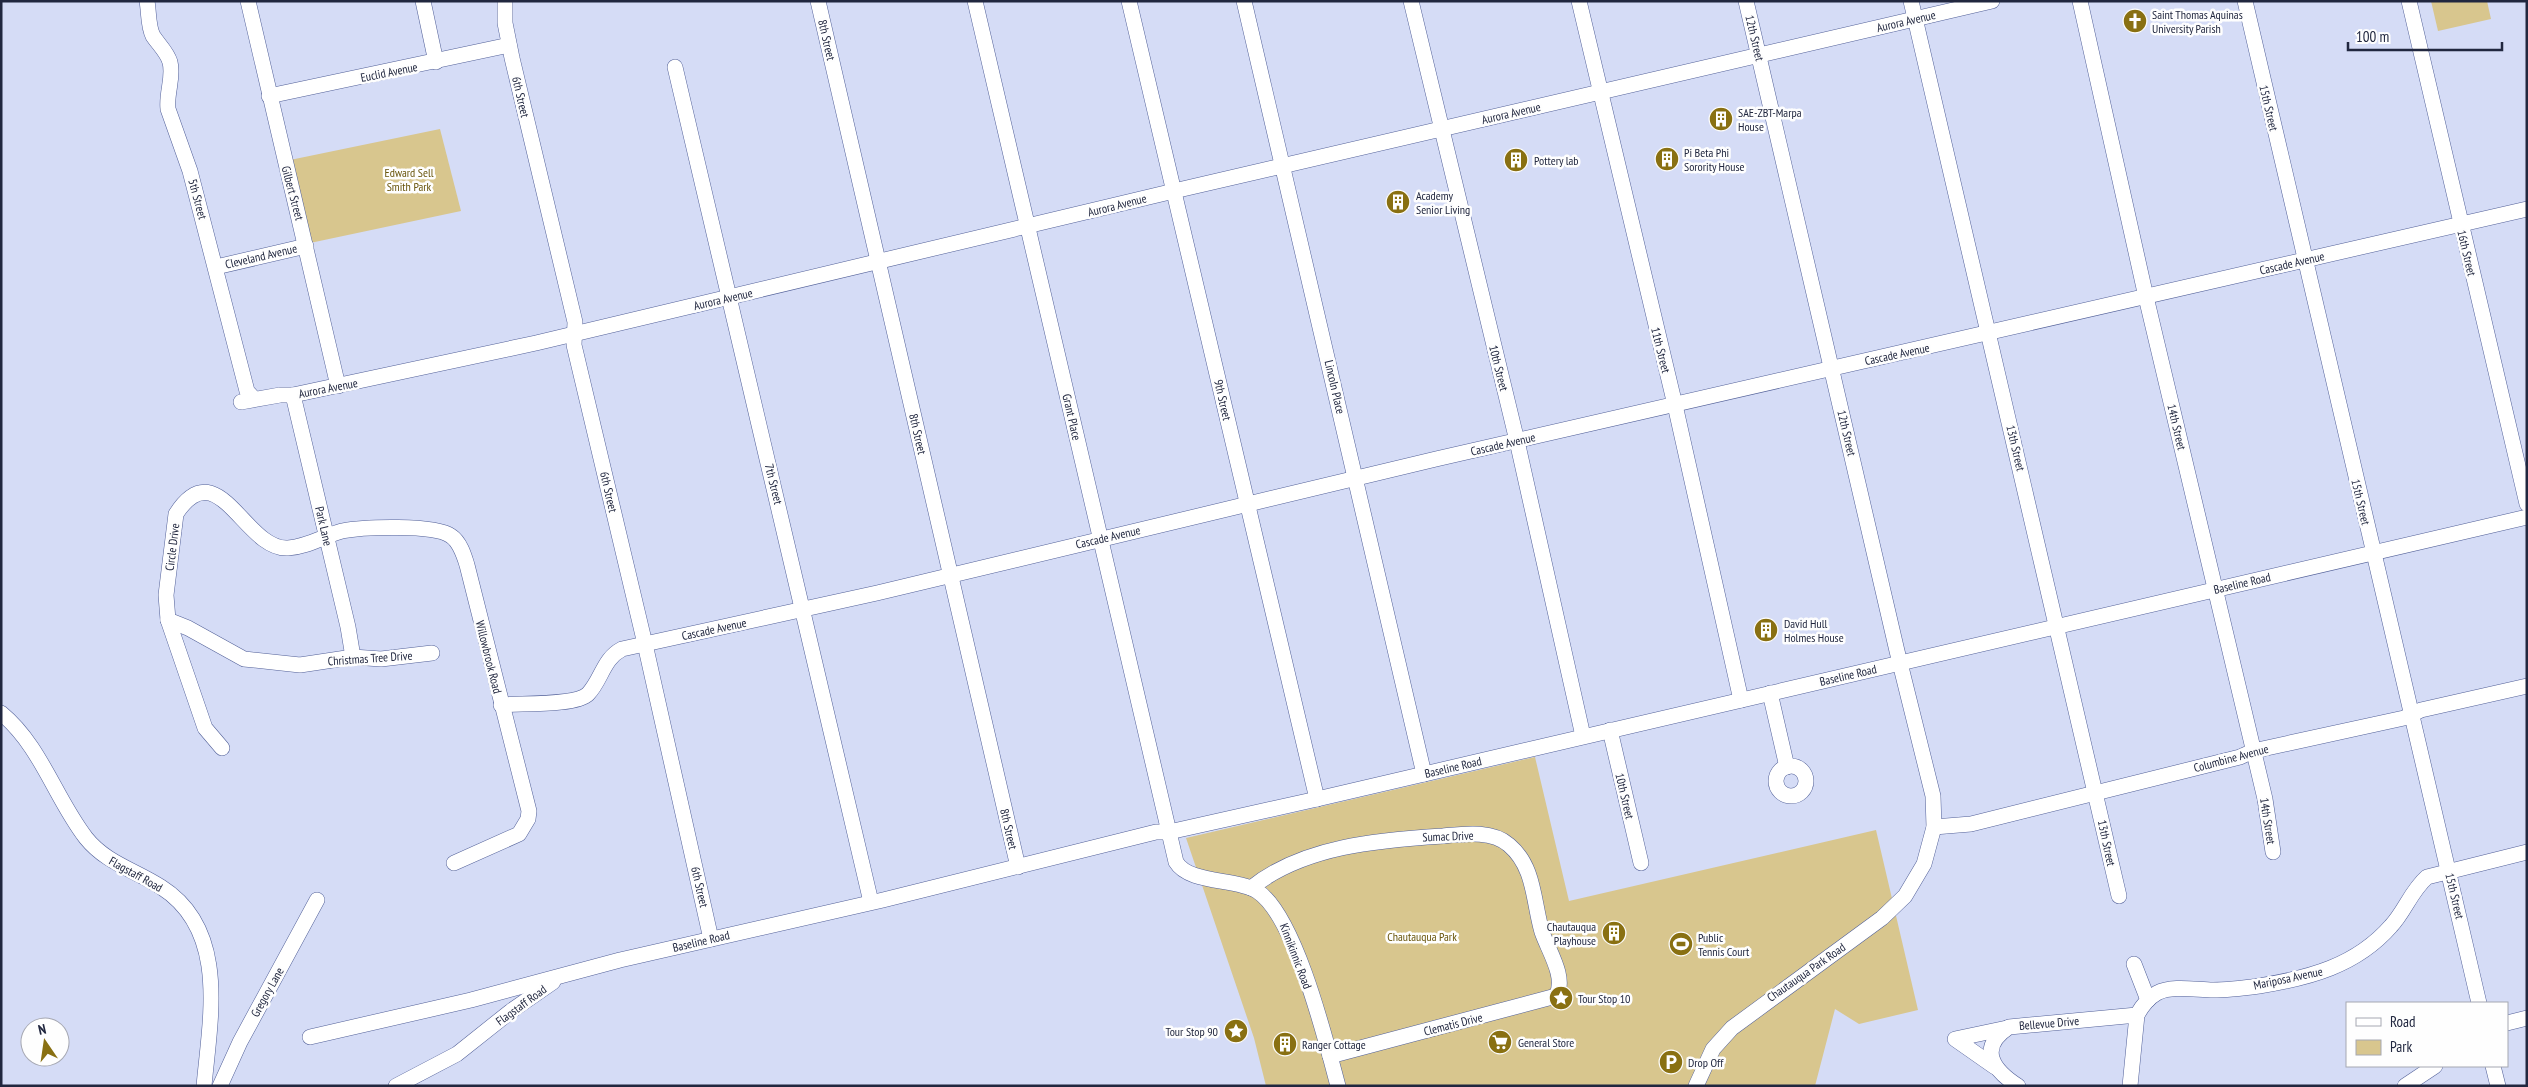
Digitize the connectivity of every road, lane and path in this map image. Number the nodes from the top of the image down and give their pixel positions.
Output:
1 (147, 1) edge
2 (248, 1) edge
3 (423, 1) edge
4 (506, 1) edge
5 (818, 1) edge
6 (975, 1) edge
7 (1129, 1) edge
8 (1244, 1) edge
9 (1411, 1) edge
10 (1579, 1) edge
11 (1746, 1) edge
12 (1911, 1) edge
13 (1992, 1) edge
14 (2080, 1) edge
15 (2245, 1) edge
16 (2409, 1) edge
17 (1915, 19) junction
18 (509, 45) junction
19 (1759, 57) junction
20 (436, 62) junction
21 (675, 67) dead end
22 (1600, 93) junction
23 (269, 96) junction
24 (1442, 129) junction
25 (1283, 166) junction
26 (1174, 191) junction
27 (2527, 209) edge
28 (2461, 224) junction
29 (1028, 227) junction
30 (306, 246) junction
31 (2304, 260) junction
32 (879, 262) junction
33 (216, 267) junction
34 (2146, 297) junction
35 (728, 298) junction
36 (574, 333) junction
37 (1989, 334) junction
38 (1832, 368) junction
39 (338, 386) junction
40 (293, 395) junction
41 (247, 401) joint
42 (1675, 405) junction
43 (1517, 441) junction
44 (1357, 479) junction
45 (1248, 504) junction
46 (2527, 504) edge
47 (2527, 517) edge
48 (326, 536) junction
49 (1100, 539) junction
50 (2373, 553) junction
51 (950, 575) junction
52 (2215, 590) junction
53 (802, 610) junction
54 (168, 620) junction
55 (2058, 627) junction
56 (645, 644) junction
57 (432, 653) dead end
58 (352, 657) junction
59 (1900, 663) junction
60 (2527, 686) edge
61 (1770, 693) junction
62 (1741, 700) junction
63 (501, 705) junction
64 (1, 713) edge
65 (2412, 715) junction
66 (1610, 730) junction
67 (1583, 736) junction
68 (222, 748) dead end
69 (2253, 751) junction
70 (1787, 766) dead end
71 (1424, 774) junction
72 (2096, 791) junction
73 (1317, 799) junction
74 (1934, 827) junction
75 (1169, 832) junction
76 (2273, 852) dead end
77 (2527, 852) edge
78 (454, 863) dead end
79 (1641, 863) dead end
80 (1924, 864) joint
81 (1018, 867) junction
82 (2449, 871) junction
83 (1251, 888) junction
84 (2119, 896) dead end
85 (317, 900) dead end
86 (871, 902) junction
87 (711, 939) junction
88 (2134, 964) dead end
89 (570, 973) junction
90 (1559, 978) joint
91 (2148, 1000) junction
92 (2479, 1002) edge
93 (2137, 1016) junction
94 (2527, 1018) edge
95 (2508, 1023) edge
96 (2009, 1028) junction
97 (310, 1037) dead end
98 (1330, 1056) junction
99 (1995, 1067) junction
100 (2434, 1067) edge
101 (2494, 1067) edge
102 (204, 1086) edge
103 (220, 1086) edge
104 (396, 1086) edge
105 (1338, 1086) edge
106 (1696, 1086) edge
107 (2018, 1086) edge
108 (2130, 1086) edge
109 (2405, 1086) edge
110 (2498, 1086) edge

1 - 33 street, 5th Street
2 - 23 street, Gilbert Street
3 - 20 street
4 - 18 street, 6th Street
5 - 32 street, 8th Street
6 - 29 street, Grant Place
7 - 26 street, 9th Street
8 - 25 street, Lincoln Place
9 - 24 street, 10th Street
10 - 22 street, 11th Street
11 - 19 street, 12th Street
12 - 17 street, 13th Street
13 - 17 street, Aurora Avenue
14 - 34 street, 14th Street
15 - 31 street, 15th Street
16 - 28 street, 16th Street
17 - 19 street, Aurora Avenue
17 - 37 street, 13th Street
18 - 20 street, Euclid Avenue
18 - 36 street, 6th Street
19 - 22 street, Aurora Avenue
19 - 38 street, 12th Street
20 - 23 street, Euclid Avenue
21 - 35 street, 7th Street
22 - 24 street, Aurora Avenue
22 - 42 street, 11th Street
23 - 30 street, Gilbert Street
24 - 25 street, Aurora Avenue
24 - 43 street, 10th Street
25 - 26 street, Aurora Avenue
25 - 44 street, Lincoln Place
26 - 29 street, Aurora Avenue
26 - 45 street, 9th Street
27 - 28 street, Cascade Avenue
28 - 31 street, Cascade Avenue
28 - 46 street, 16th Street
29 - 32 street, Aurora Avenue
29 - 49 street, Grant Place
30 - 33 street, Cleveland Avenue
30 - 39 street, Gilbert Street
31 - 34 street, Cascade Avenue
31 - 50 street, 15th Street
32 - 35 street, Aurora Avenue
32 - 51 street, 8th Street
33 - 41 street, 5th Street
34 - 37 street, Cascade Avenue
34 - 52 street, 14th Street
35 - 36 street, Aurora Avenue
35 - 53 street, 7th Street
36 - 39 street, Aurora Avenue
36 - 56 street, 6th Street
37 - 38 street, Cascade Avenue
37 - 55 street, 13th Street
38 - 42 street, Cascade Avenue
38 - 59 street, 12th Street
39 - 40 street, Aurora Avenue
40 - 41 street, Aurora Avenue
40 - 48 street, Park Lane
42 - 43 street, Cascade Avenue
42 - 62 street, 11th Street
43 - 44 street, Cascade Avenue
43 - 67 street, 10th Street
44 - 45 street, Cascade Avenue
44 - 71 street, Lincoln Place
45 - 49 street, Cascade Avenue
45 - 73 street, 9th Street
47 - 50 street, Baseline Road
48 - 54 street, Circle Drive
48 - 58 street, Park Lane
48 - 63 street, Willowbrook Road
49 - 51 street, Cascade Avenue
49 - 75 street, Grant Place
50 - 52 street, Baseline Road
50 - 65 street, 15th Street
51 - 53 street, Cascade Avenue
51 - 81 street, 8th Street
52 - 55 street, Baseline Road
52 - 69 street, 14th Street
53 - 56 street, Cascade Avenue
53 - 86 street, 7th Street
54 - 58 street, Christmas Tree Drive
54 - 68 street, Circle Drive
55 - 59 street, Baseline Road
55 - 72 street, 13th Street
56 - 63 street, Cascade Avenue
56 - 87 street, 6th Street
57 - 58 street, Christmas Tree Drive
59 - 61 street, Baseline Road
59 - 74 street, 12th Street
60 - 65 street, Columbine Avenue
61 - 62 street, Baseline Road
61 - 70 street
62 - 66 street, Baseline Road
63 - 78 street, Willowbrook Road
64 - 102 street, Flagstaff Road
65 - 69 street, Columbine Avenue
65 - 82 street, 15th Street
66 - 67 street, Baseline Road
66 - 79 street, 10th Street
67 - 71 street, Baseline Road
69 - 72 street, Columbine Avenue
69 - 76 street, 14th Street
71 - 73 street, Baseline Road
72 - 74 street, Columbine Avenue
72 - 84 street, 13th Street
73 - 75 street, Baseline Road
74 - 80 street, 12th Street
75 - 81 street, Baseline Road
75 - 83 street, Kinnikinnic Road
77 - 82 street, Mariposa Avenue
80 - 106 street, Chautauqua Park Road
81 - 86 street, Baseline Road
82 - 91 street, Mariposa Avenue
82 - 92 street, 15th Street
83 - 90 street, Sumac Drive
83 - 98 street, Kinnikinnic Road
85 - 103 street, Gregory Lane
86 - 87 street, Baseline Road
87 - 89 street, Baseline Road
88 - 91 street
89 - 97 street, Baseline Road
89 - 104 street, Flagstaff Road
90 - 98 street, Clematis Drive
91 - 93 street
93 - 96 street, Bellevue Drive
93 - 108 street
94 - 95 street
96 - 99 street, Bellevue Drive
96 - 99 street
98 - 105 street, Kinnikinnic Road
99 - 107 street
100 - 109 street
101 - 110 street

